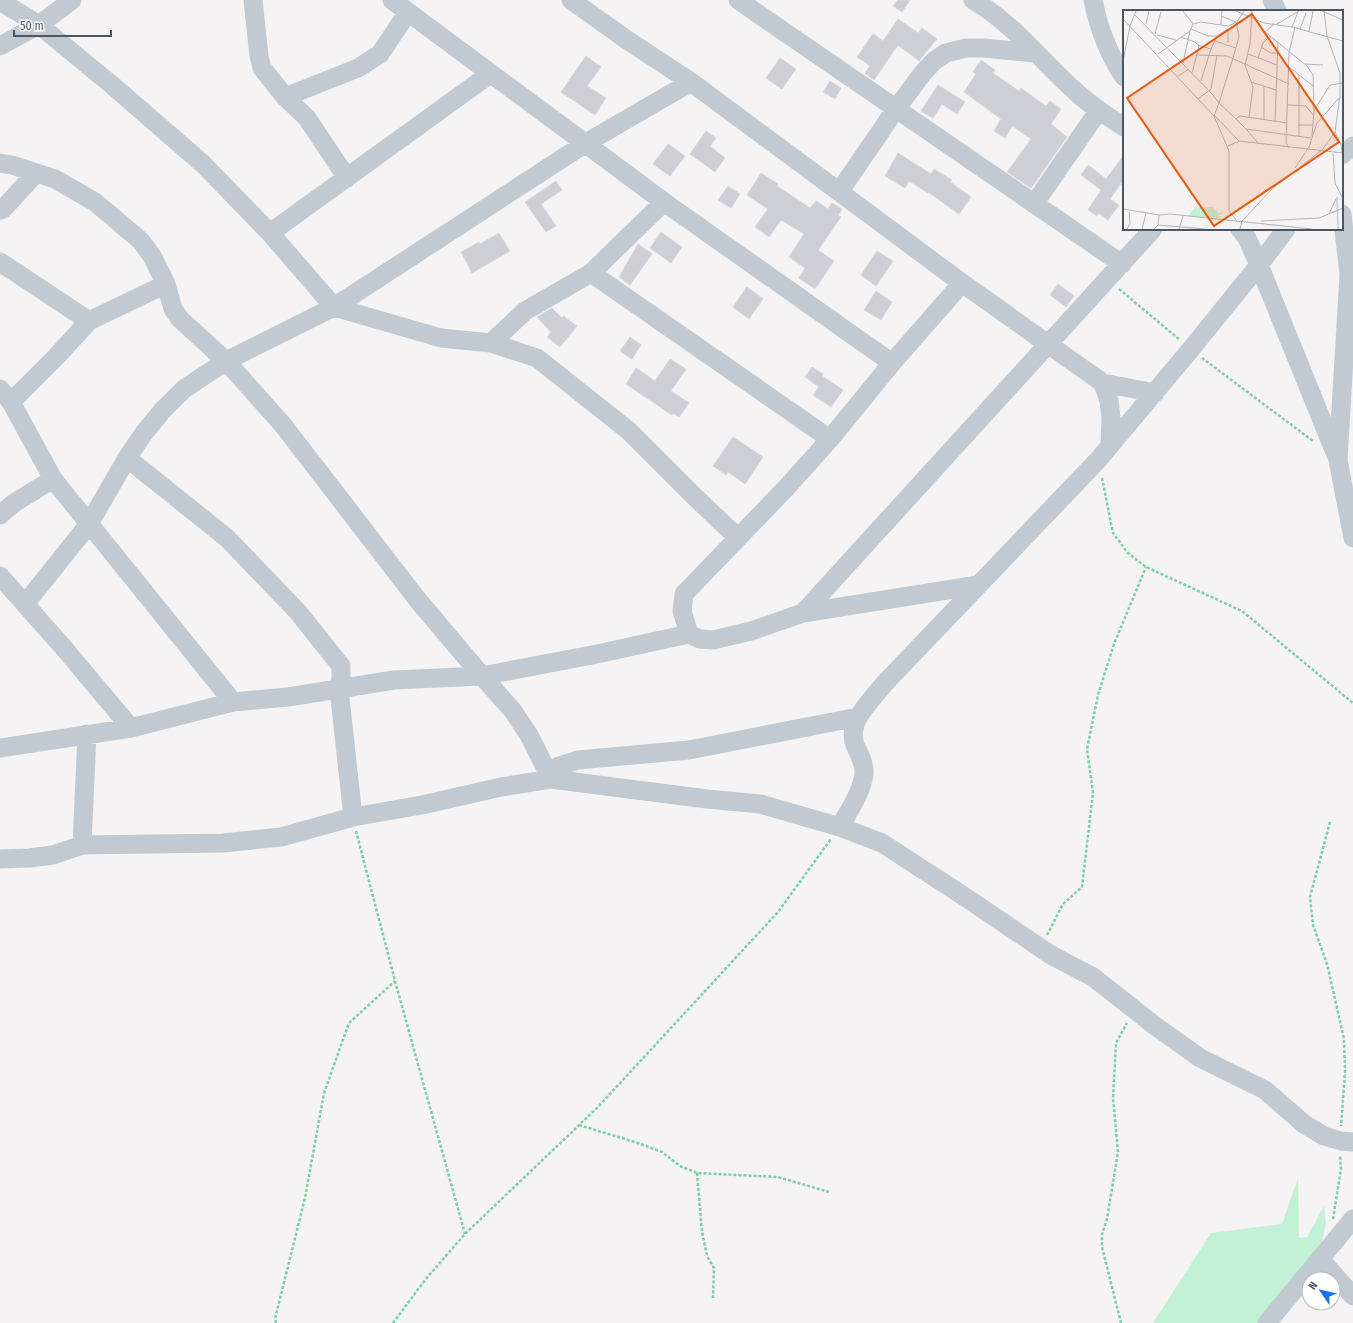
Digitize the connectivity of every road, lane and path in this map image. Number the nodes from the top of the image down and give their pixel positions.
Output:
1 (72, 0) edge
2 (253, 0) edge
3 (392, 0) edge
4 (571, 0) edge
5 (738, 0) edge
6 (973, 0) edge
7 (988, 0) edge
8 (1093, 0) edge
9 (1272, 0) edge
10 (0, 1) edge
11 (1277, 10) edge
12 (408, 12) junction
13 (1001, 19) junction
14 (39, 25) junction
15 (0, 46) edge
16 (1035, 53) junction
17 (490, 74) junction
18 (1123, 76) edge
19 (691, 82) junction
20 (285, 97) junction
21 (896, 109) junction
22 (1099, 110) junction
23 (1123, 126) edge
24 (586, 143) junction
25 (1353, 146) edge
26 (1343, 154) edge
27 (0, 163) edge
28 (36, 173) junction
29 (347, 178) junction
30 (838, 192) junction
31 (664, 202) junction
32 (1034, 204) junction
33 (0, 210) edge
34 (1343, 223) edge
35 (1152, 230) edge
36 (1241, 230) edge
37 (1285, 230) edge
38 (270, 233) junction
39 (0, 262) edge
40 (1122, 264) junction
41 (1259, 265) junction
42 (591, 273) junction
43 (1108, 280) junction
44 (962, 283) junction
45 (166, 284) junction
46 (334, 307) junction
47 (89, 321) junction
48 (491, 342) junction
49 (1048, 344) junction
50 (1191, 349) junction
51 (226, 361) junction
52 (892, 363) junction
53 (1103, 383) junction
54 (1155, 393) junction
55 (5, 396) edge
56 (830, 439) junction
57 (1110, 445) junction
58 (1318, 445) dead end
59 (127, 458) junction
60 (1098, 460) junction
61 (1338, 460) junction
62 (53, 479) junction
63 (0, 515) edge
64 (89, 524) junction
65 (738, 538) junction
66 (1353, 538) edge
67 (1146, 567) junction
68 (0, 576) edge
69 (978, 584) junction
70 (25, 604) junction
71 (803, 613) junction
72 (690, 634) junction
73 (482, 676) junction
74 (339, 689) junction
75 (234, 702) junction
76 (1353, 703) edge
77 (858, 717) junction
78 (131, 728) junction
79 (0, 731) edge
80 (87, 734) junction
81 (6, 747) edge
82 (549, 776) junction
83 (352, 817) junction
84 (1330, 822) dead end
85 (840, 827) junction
86 (82, 845) junction
87 (0, 859) edge
88 (1041, 948) junction
89 (395, 981) junction
90 (1135, 1009) junction
91 (579, 1125) junction
92 (1346, 1141) edge
93 (697, 1173) junction
94 (829, 1192) dead end
95 (1353, 1219) edge
96 (1333, 1220) dead end
97 (466, 1234) junction
98 (1320, 1259) junction
99 (1353, 1296) edge
100 (713, 1298) dead end
101 (276, 1323) edge
102 (394, 1323) edge
103 (1121, 1323) edge
104 (1267, 1323) edge

1 - 14 street
2 - 20 street
3 - 12 street
4 - 19 street
5 - 21 street
6 - 13 street
7 - 13 street
8 - 18 street
9 - 11 street
10 - 14 street
12 - 17 street
12 - 20 street
13 - 16 street
14 - 15 street
14 - 38 street
16 - 21 street
16 - 22 street
17 - 24 street
17 - 29 street
19 - 24 street
19 - 30 street
20 - 29 street
21 - 30 street
21 - 32 street
22 - 23 street
22 - 32 street
24 - 31 street
24 - 46 street
25 - 26 street
27 - 28 street
28 - 33 street
28 - 45 street
29 - 38 street
30 - 44 street
31 - 42 street
31 - 52 street
32 - 40 street
34 - 61 street
35 - 40 street
36 - 41 street
37 - 41 street
38 - 46 street
39 - 47 street
40 - 43 street
41 - 50 street
41 - 61 street
42 - 48 street
42 - 56 street
43 - 49 street
43 - 50 path
44 - 49 street
44 - 52 street
45 - 47 street
45 - 51 street
46 - 48 street
46 - 51 street
47 - 55 street
48 - 65 street
49 - 53 street
49 - 71 street
50 - 54 street
50 - 58 path
51 - 59 street
51 - 73 street
52 - 56 street
53 - 54 street
53 - 57 street
54 - 57 street
55 - 62 street
56 - 65 street
57 - 60 street
59 - 64 street
59 - 74 street
60 - 67 path
60 - 69 street
61 - 66 street
62 - 63 street
62 - 64 street
64 - 70 street
64 - 75 street
65 - 72 street
67 - 76 path
67 - 88 path
68 - 70 street
69 - 71 street
69 - 77 street
70 - 78 street
71 - 72 street
72 - 73 street
73 - 74 street
73 - 82 street
74 - 75 street
74 - 83 street
75 - 78 street
77 - 82 street
77 - 85 street
78 - 80 street
79 - 81 street
80 - 81 street
80 - 86 street
82 - 83 street
82 - 85 street
83 - 86 street
83 - 89 path
84 - 92 path
85 - 88 street
85 - 91 path
86 - 87 street
88 - 90 street
89 - 97 path
89 - 101 path
90 - 92 street
90 - 103 path
91 - 93 path
91 - 97 path
92 - 96 path
93 - 94 path
93 - 100 path
95 - 98 street
97 - 102 path
98 - 99 street
98 - 104 street

